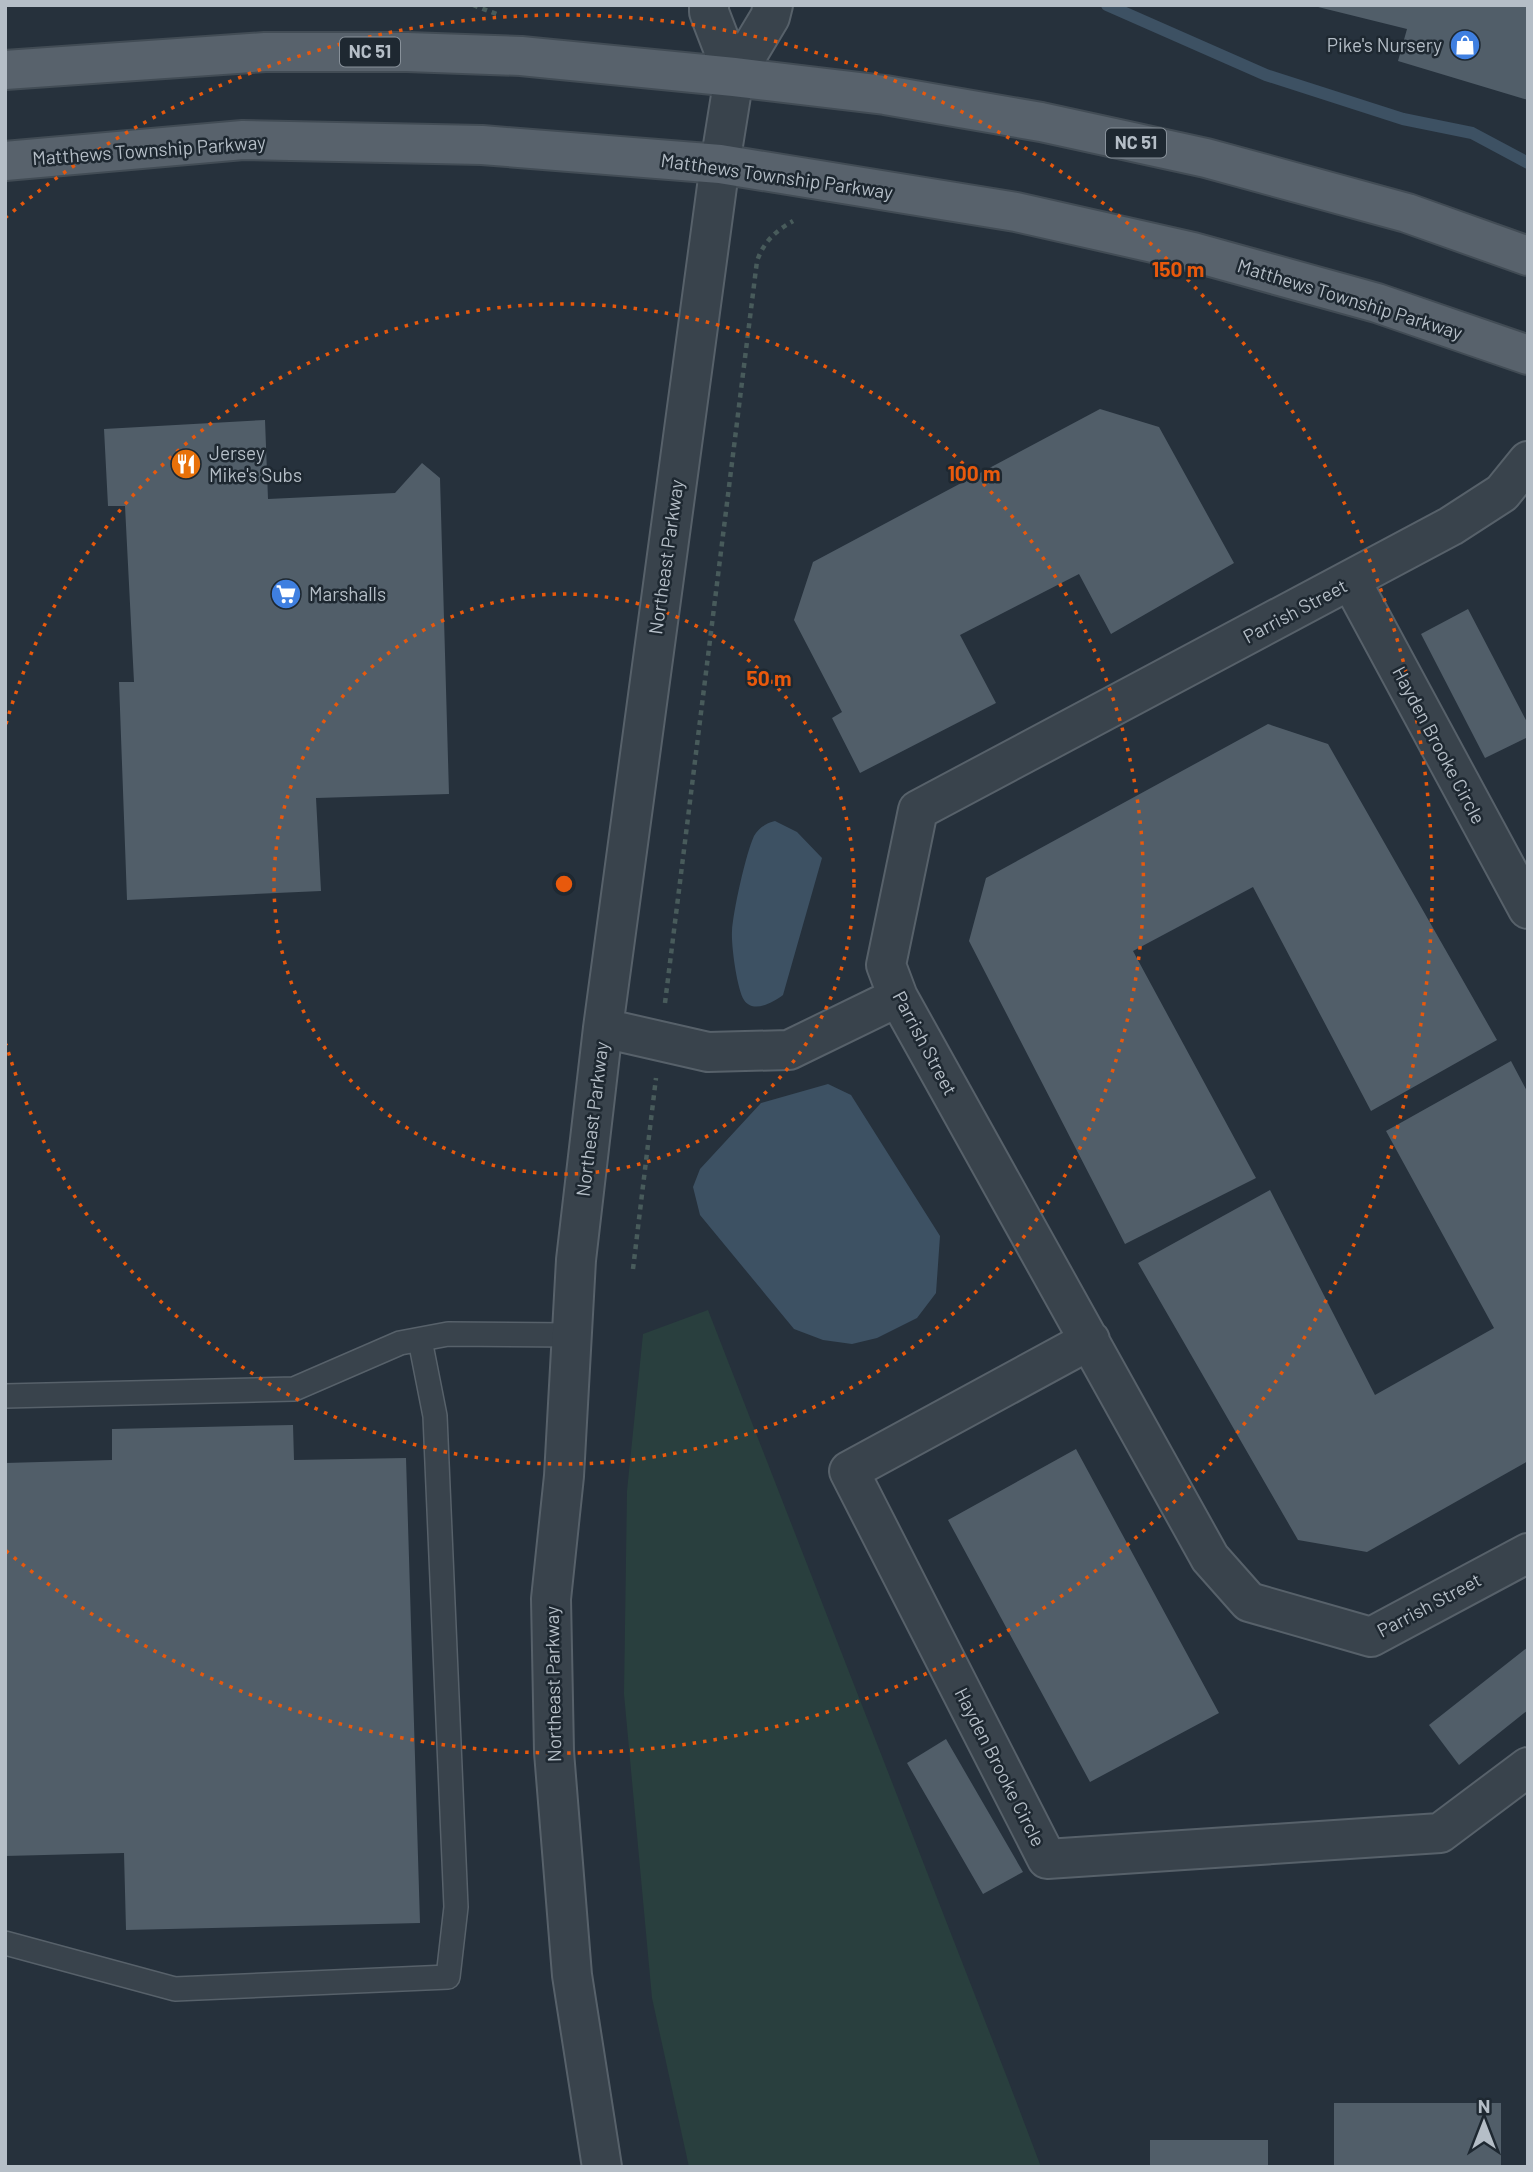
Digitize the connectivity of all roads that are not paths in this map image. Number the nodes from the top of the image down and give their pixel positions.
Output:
1 (709, 5) edge
2 (773, 5) edge
3 (15, 72) edge
4 (734, 77) junction
5 (5, 161) edge
6 (720, 163) junction
7 (1528, 256) edge
8 (1528, 355) edge
9 (1528, 461) edge
10 (1351, 581) junction
11 (1528, 909) edge
12 (898, 997) junction
13 (603, 1028) junction
14 (572, 1335) junction
15 (420, 1339) junction
16 (1090, 1339) junction
17 (5, 1396) edge
18 (1528, 1553) edge
19 (1528, 1767) edge
20 (5, 1942) edge
21 (601, 2167) edge

1 - 4 street
2 - 4 street, Northeast Parkway
3 - 4 main road, NC 51
4 - 6 street, Northeast Parkway
4 - 7 main road, NC 51
5 - 6 main road, Matthews Township Parkway
6 - 8 main road, Matthews Township Parkway
6 - 13 street, Northeast Parkway
9 - 10 street, Parrish Street
10 - 11 street, Hayden Brooke Circle
10 - 12 street, Parrish Street
12 - 13 street
12 - 16 street, Parrish Street
13 - 14 street, Northeast Parkway
14 - 15 lane
14 - 21 street, Northeast Parkway
15 - 17 lane
15 - 20 lane
16 - 18 street, Parrish Street
16 - 19 street, Hayden Brooke Circle

